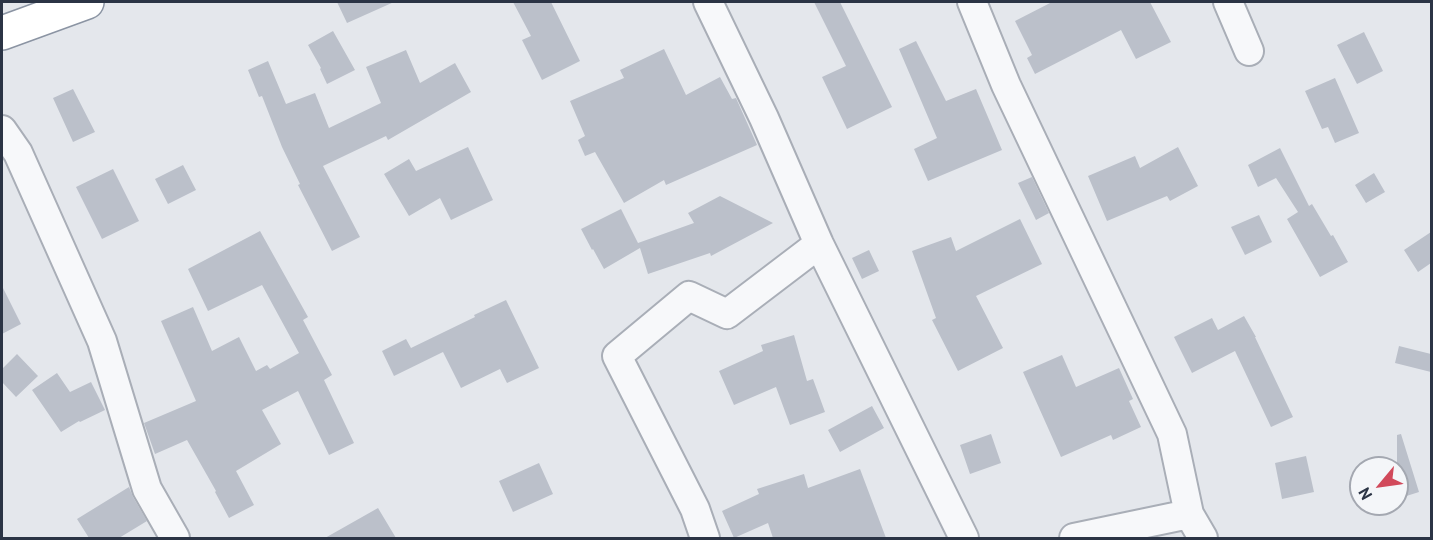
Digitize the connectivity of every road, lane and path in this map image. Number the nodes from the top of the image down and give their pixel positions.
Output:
1 (87, 2) edge
2 (708, 2) edge
3 (972, 2) edge
4 (1228, 2) edge
5 (2, 33) edge
6 (1249, 51) dead end
7 (2, 130) edge
8 (819, 244) junction
9 (1189, 514) junction
10 (175, 538) edge
11 (705, 538) edge
12 (964, 538) edge
13 (1074, 538) edge
14 (1203, 538) edge

1 - 5 highway
2 - 8 street
3 - 9 street
4 - 6 street
7 - 10 street
8 - 11 street
8 - 12 street
9 - 13 street
9 - 14 street

